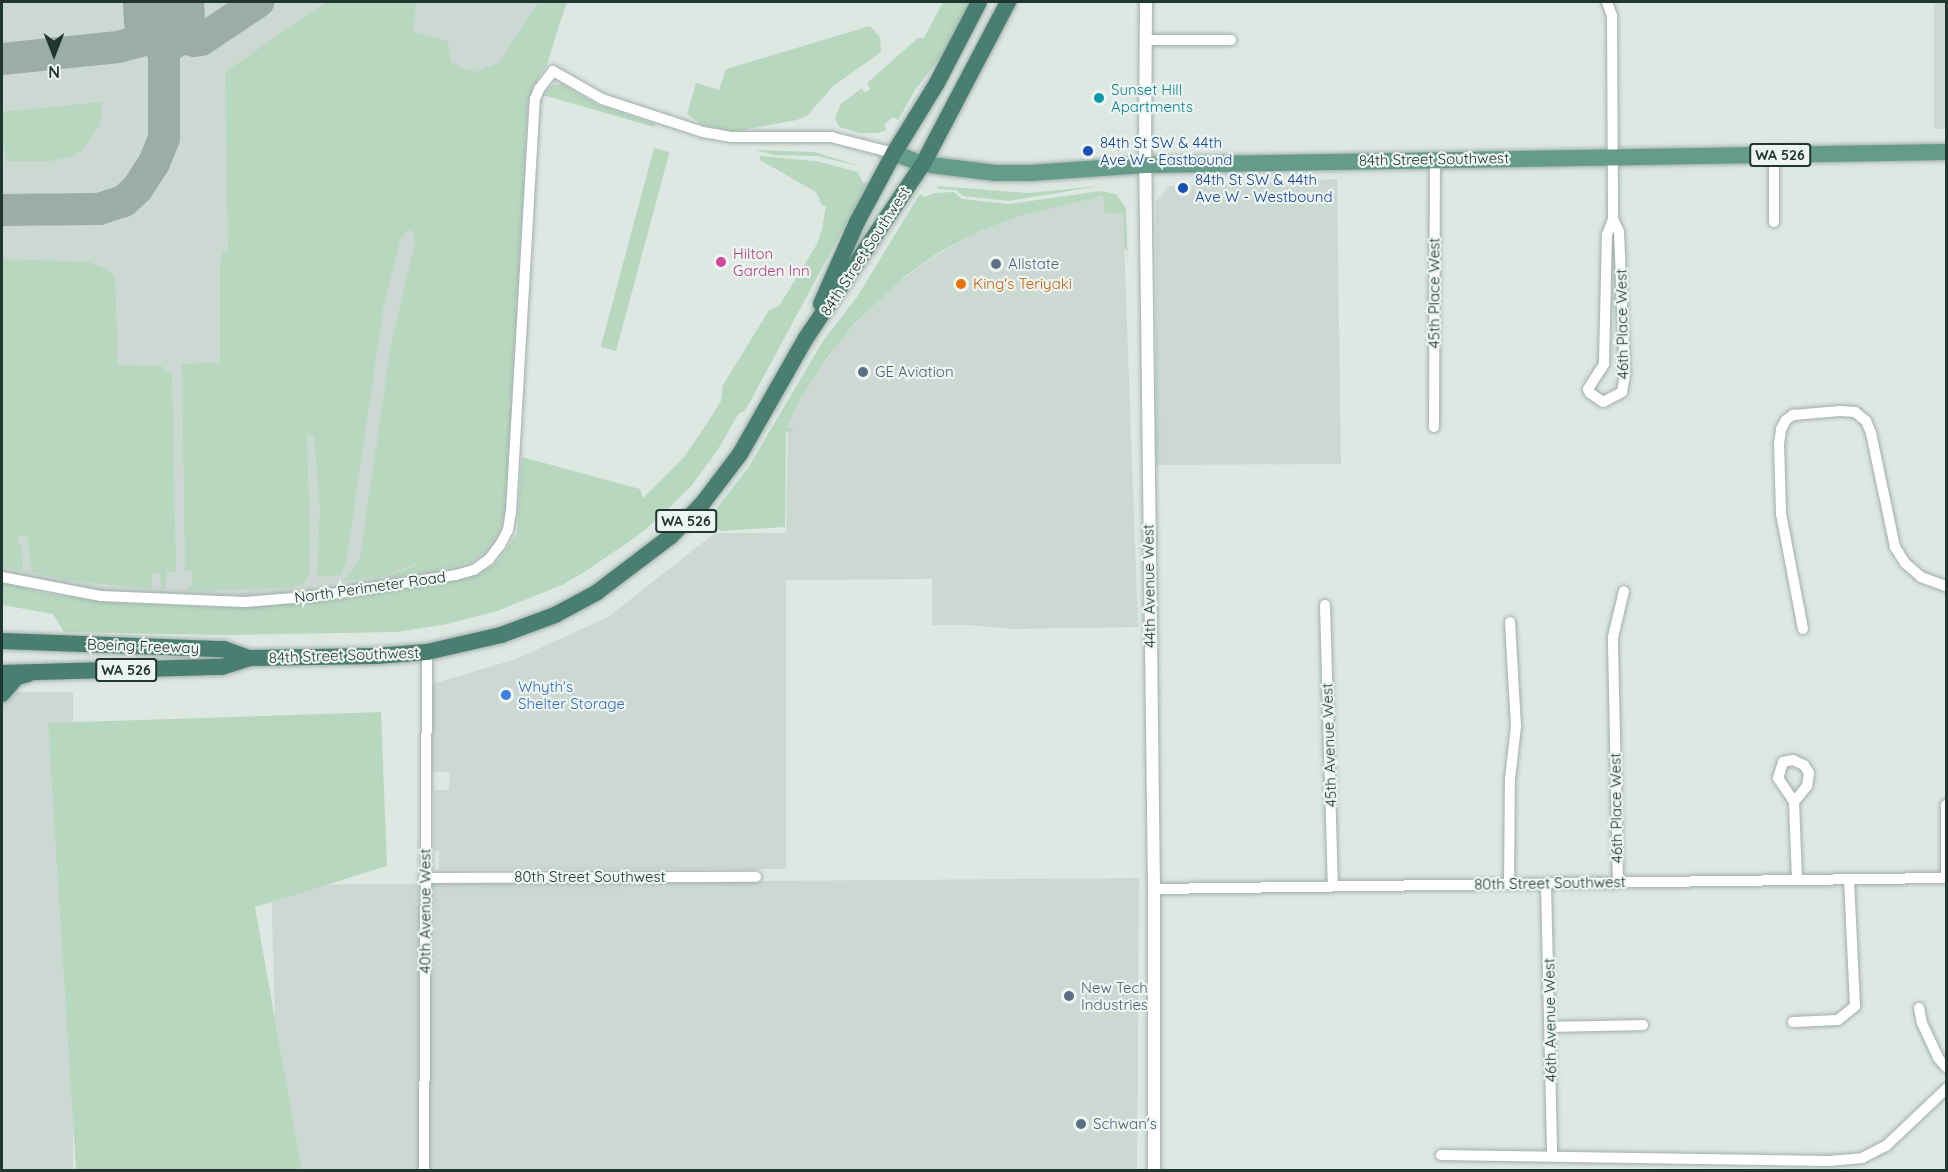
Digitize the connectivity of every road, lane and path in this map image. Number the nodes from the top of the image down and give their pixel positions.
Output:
1 (979, 2) edge
2 (1008, 2) edge
3 (1146, 2) edge
4 (1607, 2) edge
5 (1146, 40) junction
6 (1231, 40) dead end
7 (553, 71) joint
8 (1947, 152) edge
9 (894, 153) junction
10 (1774, 155) junction
11 (1614, 157) junction
12 (1434, 159) junction
13 (923, 164) junction
14 (1145, 165) junction
15 (1613, 219) junction
16 (1774, 222) dead end
17 (807, 338) junction
18 (1434, 427) dead end
19 (2, 577) edge
20 (1947, 586) edge
21 (1624, 591) dead end
22 (1325, 605) dead end
23 (1510, 622) dead end
24 (1803, 629) dead end
25 (2, 641) edge
26 (427, 652) junction
27 (249, 658) junction
28 (38, 672) junction
29 (2, 673) edge
30 (2, 694) edge
31 (1794, 802) dead end
32 (1947, 805) edge
33 (1946, 822) edge
34 (756, 876) dead end
35 (1946, 878) edge
36 (424, 879) junction
37 (1797, 879) junction
38 (1849, 879) junction
39 (1618, 882) junction
40 (1509, 884) junction
41 (1546, 884) junction
42 (1333, 886) junction
43 (1154, 889) junction
44 (1919, 1008) dead end
45 (1793, 1022) dead end
46 (1644, 1025) dead end
47 (1551, 1027) junction
48 (1947, 1067) edge
49 (1947, 1089) edge
50 (1442, 1155) dead end
51 (1552, 1156) junction
52 (424, 1170) edge
53 (1154, 1170) edge

1 - 9 highway
2 - 13 highway
3 - 5 street, 44th Avenue West
4 - 11 street, 46th Place West
5 - 6 street
5 - 14 street, 44th Avenue West
7 - 9 street, 84th Street Southwest
7 - 19 street, North Perimeter Road
8 - 10 main road, 84th Street Southwest / WA 526
9 - 13 main road, 84th Street Southwest / WA 526
9 - 17 highway, 84th Street Southwest / WA 526
10 - 11 main road, 84th Street Southwest / WA 526
10 - 16 street
11 - 12 main road, 84th Street Southwest / WA 526
11 - 15 street, 46th Place West
12 - 14 main road, 84th Street Southwest / WA 526
12 - 18 street, 45th Place West
13 - 14 main road, 84th Street Southwest / WA 526
13 - 17 highway, 84th Street Southwest / WA 526
14 - 43 street, 44th Avenue West
15 - 15 street, 46th Place West
17 - 26 highway, 84th Street Southwest / WA 526
20 - 24 street
21 - 39 street, 46th Place West
22 - 42 street, 45th Avenue West
23 - 40 street
25 - 27 highway, Boeing Freeway / WA 526
26 - 27 highway, 84th Street Southwest / WA 526
26 - 36 street, 40th Avenue West
27 - 28 highway, Boeing Freeway / WA 526
28 - 29 highway, Boeing Freeway / WA 526
28 - 30 highway
31 - 37 street
32 - 33 street
33 - 35 street
34 - 36 street, 80th Street Southwest
35 - 38 street, 80th Street Southwest
36 - 52 street, 40th Avenue West
37 - 38 street, 80th Street Southwest
37 - 39 street, 80th Street Southwest
38 - 45 street
39 - 41 street, 80th Street Southwest
40 - 41 street, 80th Street Southwest
40 - 42 street, 80th Street Southwest
41 - 47 street, 46th Avenue West
42 - 43 street, 80th Street Southwest
43 - 53 street, 44th Avenue West
44 - 48 street
46 - 47 street
47 - 51 street, 46th Avenue West
49 - 51 street
50 - 51 street

